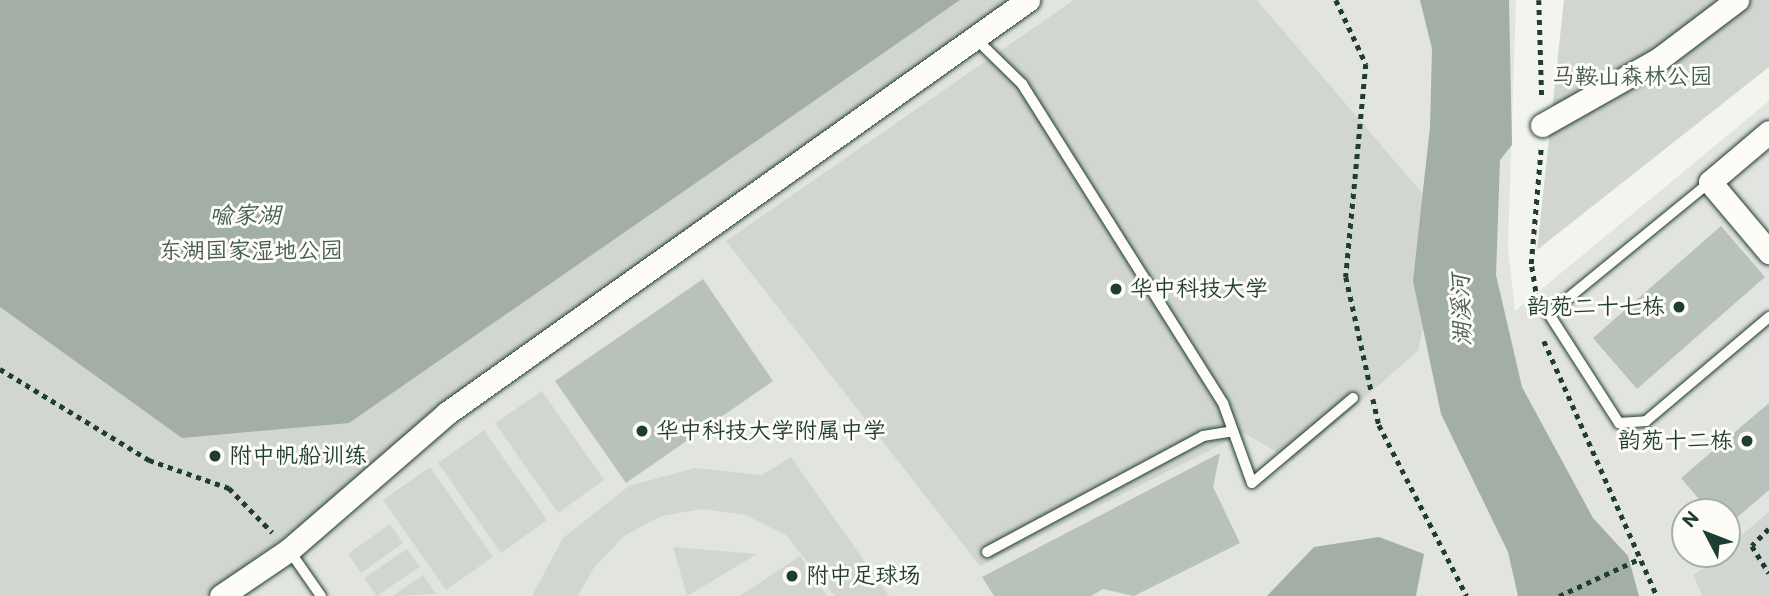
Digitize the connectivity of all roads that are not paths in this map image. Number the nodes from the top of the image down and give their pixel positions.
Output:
1 (1028, 0) edge
2 (1737, 0) edge
3 (975, 38) junction
4 (1542, 125) dead end
5 (1769, 132) edge
6 (1710, 181) junction
7 (1769, 252) edge
8 (1769, 317) edge
9 (1353, 398) dead end
10 (1233, 431) junction
11 (289, 550) junction
12 (987, 552) dead end
13 (220, 596) edge
14 (321, 596) edge

1 - 3 street
2 - 4 street
3 - 10 lane
3 - 11 street
5 - 6 street
6 - 7 street
6 - 8 lane
9 - 10 lane
10 - 12 lane
11 - 13 street
11 - 14 lane

